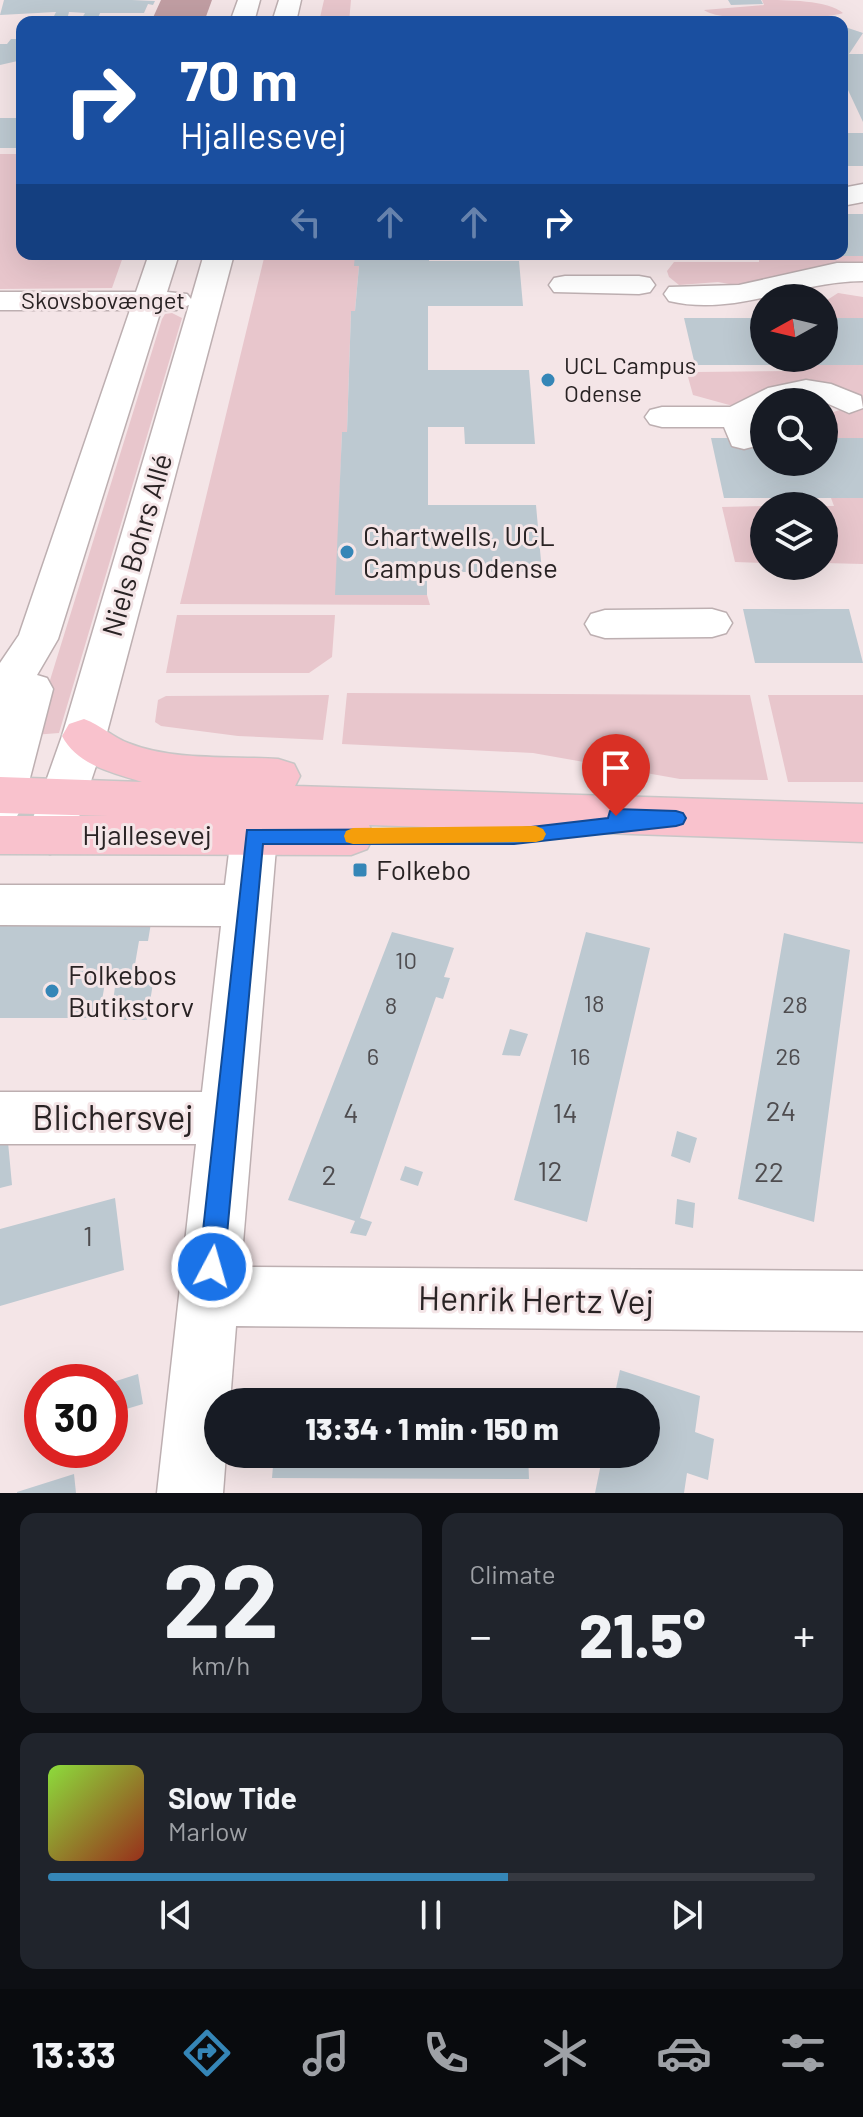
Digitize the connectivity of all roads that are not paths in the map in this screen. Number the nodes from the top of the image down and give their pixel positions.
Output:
1 (162, 260) edge
2 (217, 260) edge
3 (565, 285) dead end
4 (639, 285) dead end
5 (849, 286) edge
6 (721, 300) edge
7 (0, 301) edge
8 (148, 301) junction
9 (206, 302) junction
10 (845, 407) edge
11 (662, 417) dead end
12 (749, 424) edge
13 (712, 623) dead end
14 (605, 624) dead end
15 (38, 639) junction
16 (0, 720) edge
17 (84, 736) junction
18 (1, 807) edge
19 (57, 816) junction
20 (676, 818) junction
21 (863, 823) edge
22 (254, 836) junction
23 (0, 905) edge
24 (246, 906) junction
25 (0, 1118) edge
26 (226, 1118) junction
27 (209, 1296) junction
28 (863, 1301) edge
29 (190, 1493) edge

1 - 8 street
2 - 9 street, Niels Bohrs Allé
3 - 4 street
5 - 6 street
7 - 8 street, Skovsbovænget
8 - 9 street, Skovsbovænget
8 - 15 street
9 - 17 street, Niels Bohrs Allé
10 - 12 street
11 - 12 street
13 - 14 street
15 - 16 street
15 - 18 street
17 - 19 street, Niels Bohrs Allé
17 - 20 main road
18 - 19 main road, Hjallesevej
19 - 20 main road, Hjallesevej
19 - 22 main road, Hjallesevej
20 - 21 main road, Hjallesevej
20 - 22 main road, Hjallesevej
22 - 24 street, Blichersvej
23 - 24 street
24 - 26 street, Blichersvej
25 - 26 street, Blichersvej
26 - 27 street, Blichersvej
27 - 28 street, Henrik Hertz Vej
27 - 29 street, Blichersvej

